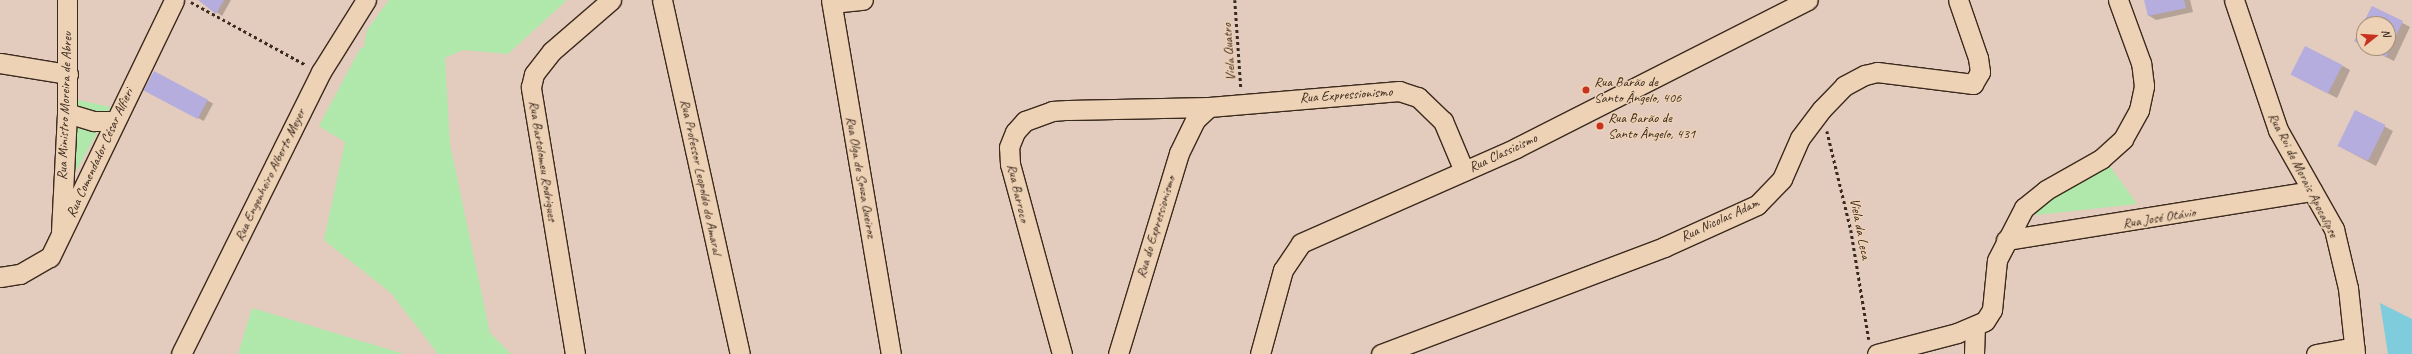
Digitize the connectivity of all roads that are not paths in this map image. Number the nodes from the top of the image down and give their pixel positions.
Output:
1 (67, 0) edge
2 (174, 0) edge
3 (366, 0) edge
4 (611, 0) edge
5 (662, 0) edge
6 (864, 0) edge
7 (1808, 0) edge
8 (1958, 0) edge
9 (2118, 0) edge
10 (2234, 0) edge
11 (832, 2) edge
12 (0, 63) edge
13 (68, 74) junction
14 (1209, 107) junction
15 (67, 113) junction
16 (113, 121) junction
17 (1464, 171) junction
18 (2312, 191) junction
19 (61, 235) junction
20 (2006, 240) junction
21 (0, 277) edge
22 (1975, 328) junction
23 (1873, 350) edge
24 (2355, 351) edge
25 (181, 354) edge
26 (575, 354) edge
27 (740, 354) edge
28 (891, 354) edge
29 (1062, 354) edge
30 (1118, 354) edge
31 (1260, 354) edge
32 (1381, 354) edge
33 (1974, 354) edge
34 (2316, 354) edge

1 - 13 street, Rua Ministro Moreira de Abreu
2 - 16 street, Rua Comendador César Alfieri
3 - 25 street, Rua Engenheiro Alberto Meyer
4 - 26 street, Rua Bartolomeu Rodrigues
5 - 27 street, Rua Professor Leopoldo do Amaral
6 - 11 street
7 - 17 street, Rua Classicismo
8 - 32 street, Rua Nicolas Adam
9 - 20 street
10 - 18 street, Rua Rui de Morais Apocalipse
11 - 28 street, Rua Olga de Souza Queiroz
12 - 13 street
13 - 15 street, Rua Ministro Moreira de Abreu
14 - 17 street, Rua Expressionismo
14 - 29 street, Rua Barroco
14 - 30 street, Rua do Expressionismo
15 - 16 street
15 - 19 street, Rua Ministro Moreira de Abreu
16 - 19 street, Rua Comendador César Alfieri
17 - 31 street, Rua Classicismo
18 - 20 street, Rua José Otávio
18 - 24 street, Rua Rui de Morais Apocalipse
19 - 21 street, Rua Comendador César Alfieri
20 - 22 street
22 - 23 street
22 - 33 street
24 - 34 street

